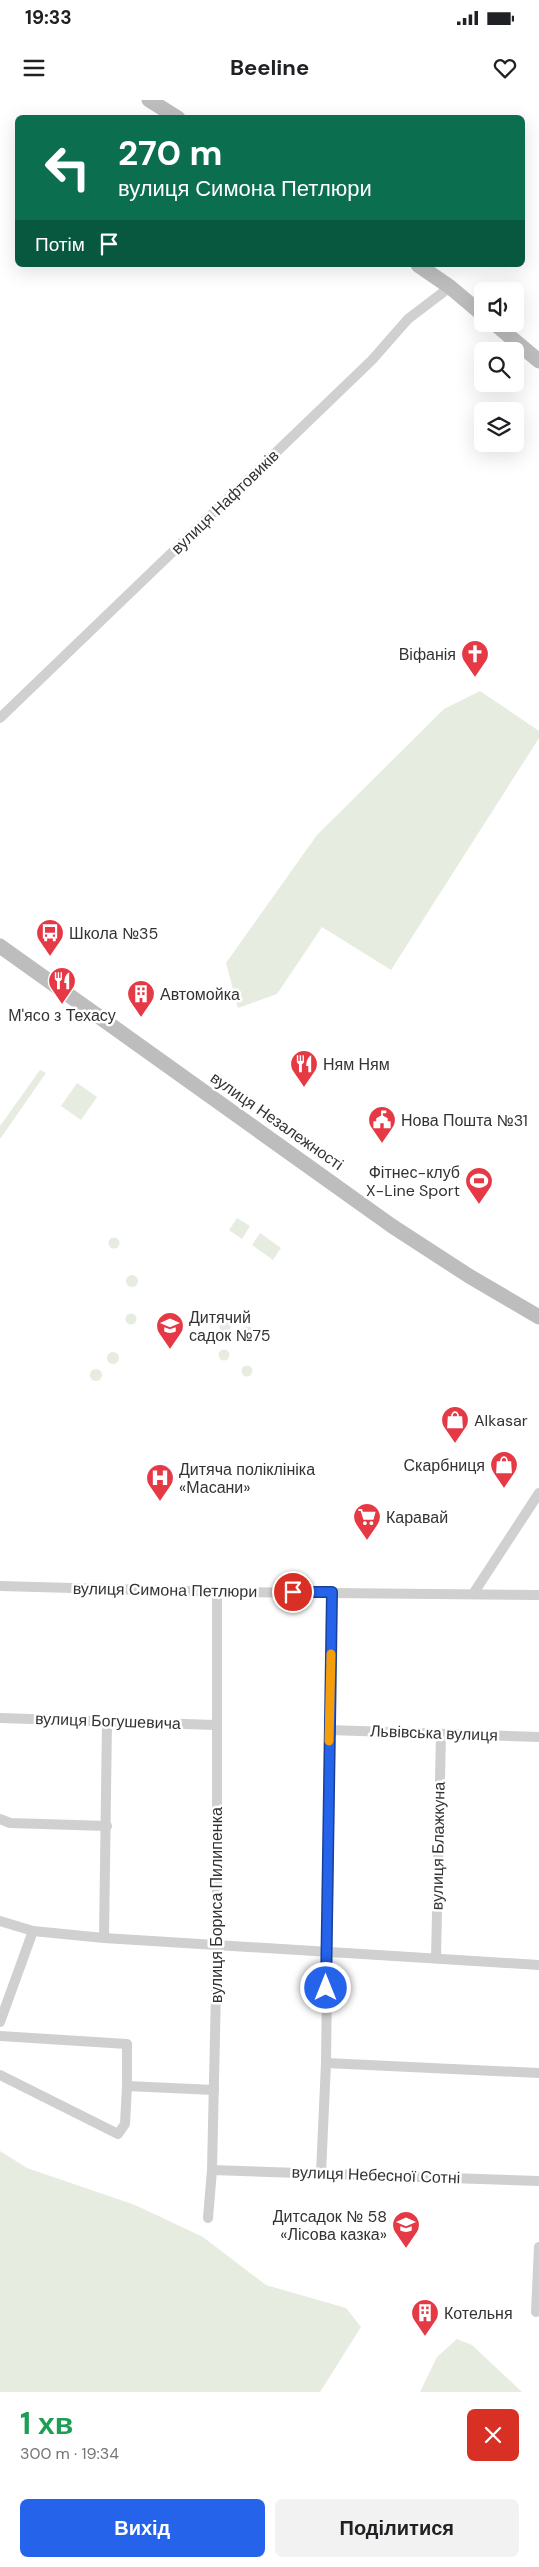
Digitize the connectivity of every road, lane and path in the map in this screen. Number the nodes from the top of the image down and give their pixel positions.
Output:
1 (149, 100) edge
2 (173, 115) edge
3 (421, 267) edge
4 (450, 287) junction
5 (474, 307) edge
6 (505, 332) edge
7 (539, 361) edge
8 (0, 718) edge
9 (0, 946) edge
10 (539, 1317) edge
11 (539, 1493) edge
12 (0, 1586) edge
13 (218, 1592) junction
14 (332, 1592) junction
15 (473, 1594) junction
16 (539, 1595) edge
17 (0, 1718) edge
18 (107, 1721) junction
19 (216, 1725) junction
20 (329, 1730) junction
21 (441, 1734) junction
22 (539, 1737) edge
23 (0, 1819) edge
24 (106, 1826) junction
25 (0, 1921) edge
26 (34, 1931) junction
27 (104, 1938) junction
28 (217, 1946) junction
29 (327, 1951) junction
30 (436, 1958) junction
31 (539, 1964) edge
32 (0, 2022) edge
33 (0, 2036) edge
34 (326, 2063) junction
35 (539, 2073) edge
36 (0, 2075) edge
37 (127, 2086) junction
38 (214, 2090) junction
39 (212, 2170) junction
40 (321, 2173) junction
41 (539, 2181) edge
42 (208, 2218) dead end
43 (539, 2248) edge
44 (536, 2312) dead end

1 - 2 street
3 - 4 street
4 - 5 street
4 - 8 street, вулиця Нафтовиків
6 - 7 street
9 - 10 street, вулиця Незалежності
11 - 15 street
12 - 13 street, вулиця Симона Петлюри
13 - 14 street, вулиця Симона Петлюри
13 - 19 street, вулиця Бориса Пилипенка
14 - 15 street, вулиця Симона Петлюри
14 - 20 street
15 - 16 street, вулиця Симона Петлюри
17 - 18 street, вулиця Богушевича
18 - 19 street, вулиця Богушевича
18 - 24 street
19 - 28 street, вулиця Бориса Пилипенка
20 - 21 street, Львівська вулиця
20 - 29 street
21 - 22 street, Львівська вулиця
21 - 30 street, вулиця Блажкуна
23 - 24 street
24 - 27 street
25 - 26 street
26 - 27 street
26 - 32 street
27 - 28 street
28 - 29 street
28 - 38 street, вулиця Бориса Пилипенка
29 - 30 street
29 - 34 street
30 - 31 street
33 - 37 street
34 - 35 street
34 - 40 street
36 - 37 street
37 - 38 street
38 - 39 street, вулиця Бориса Пилипенка
39 - 40 street, вулиця Небесної Сотні
39 - 42 street, вулиця Бориса Пилипенка
40 - 41 street, вулиця Небесної Сотні
43 - 44 street

